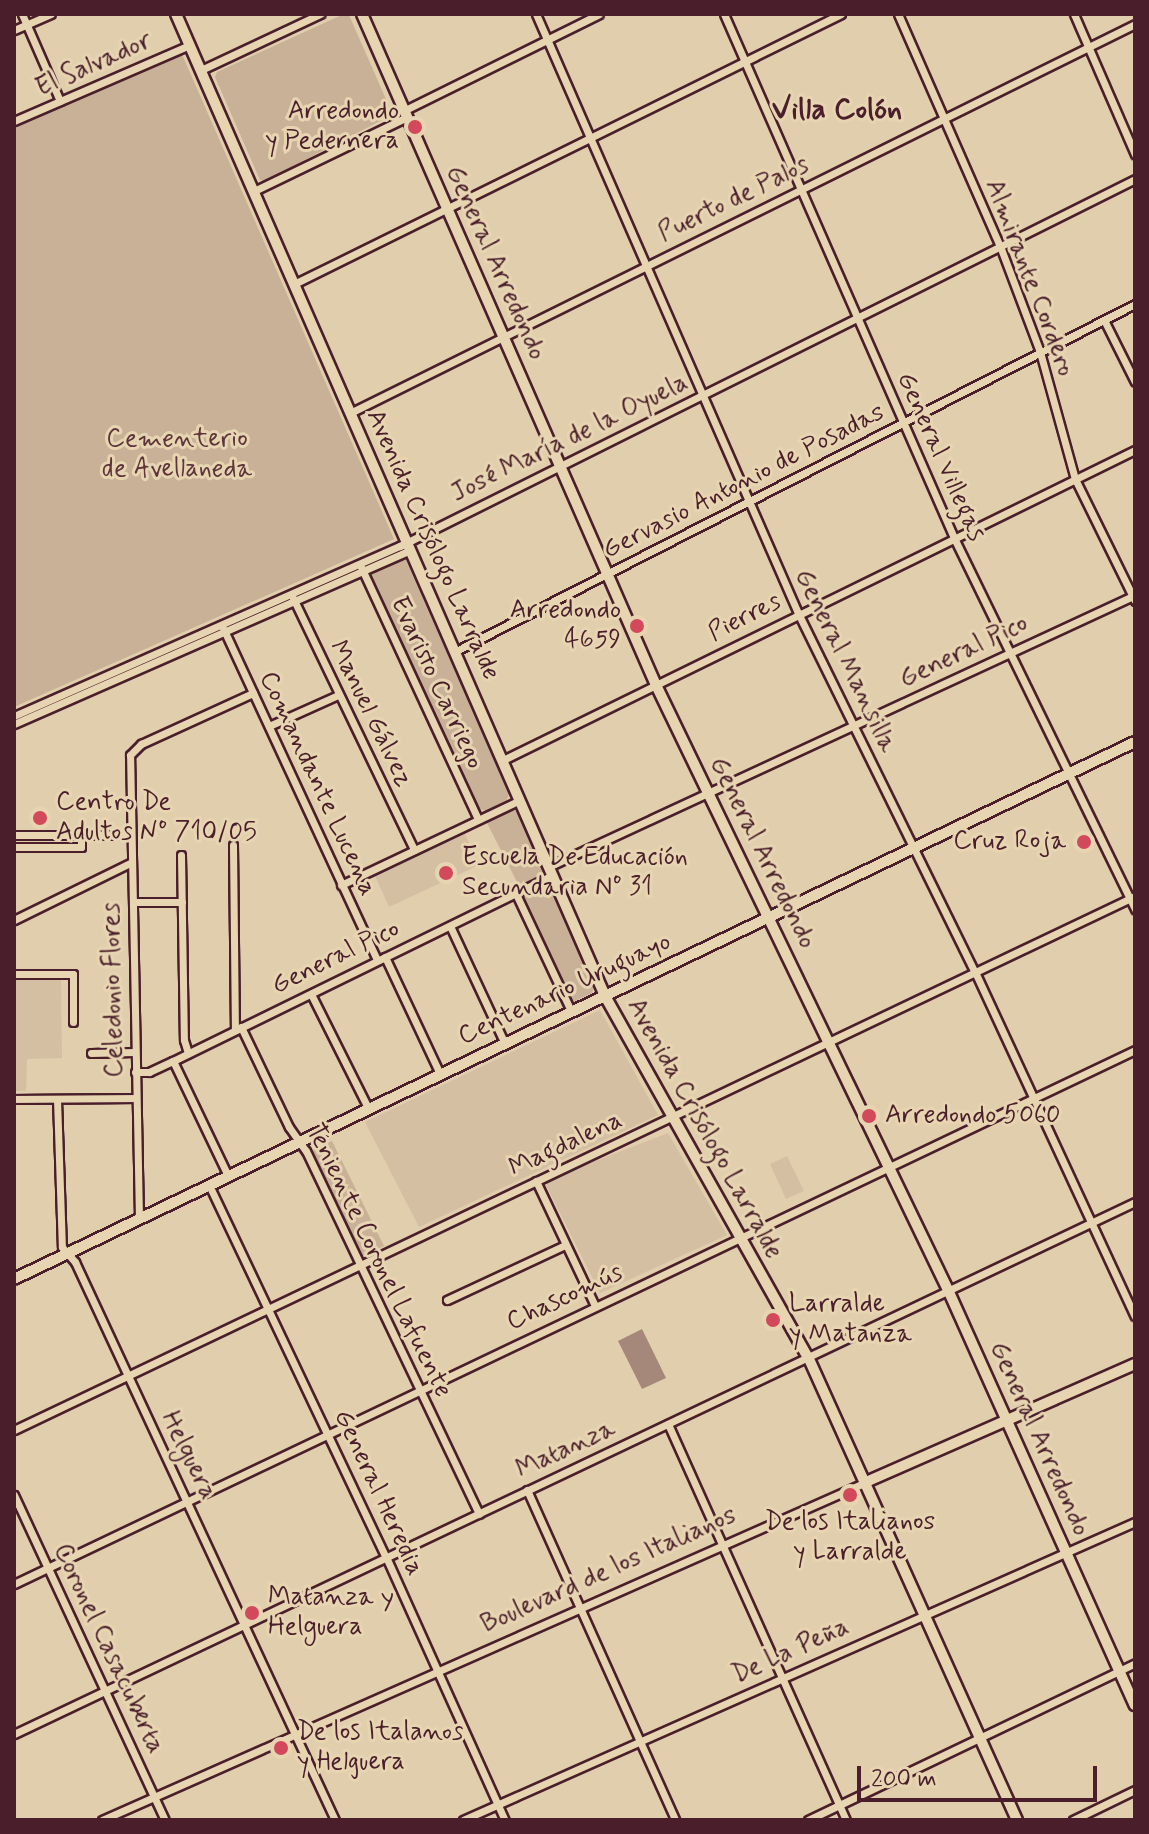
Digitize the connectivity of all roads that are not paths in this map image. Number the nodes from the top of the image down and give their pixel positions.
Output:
1 (22, 14) edge
2 (51, 14) edge
3 (176, 14) edge
4 (320, 14) edge
5 (362, 14) edge
6 (536, 14) edge
7 (599, 14) edge
8 (724, 14) edge
9 (841, 14) edge
10 (898, 14) edge
11 (1074, 14) edge
12 (1135, 24) edge
13 (27, 25) junction
14 (14, 30) edge
15 (548, 39) junction
16 (190, 45) junction
17 (1089, 47) junction
18 (745, 62) junction
19 (201, 70) junction
20 (60, 101) junction
21 (406, 114) junction
22 (945, 119) junction
23 (14, 121) edge
24 (590, 138) junction
25 (1135, 154) edge
26 (1135, 179) edge
27 (801, 189) junction
28 (254, 191) junction
29 (447, 209) junction
30 (1000, 246) junction
31 (648, 265) junction
32 (294, 284) junction
33 (1135, 304) edge
34 (856, 317) junction
35 (1104, 320) junction
36 (504, 339) junction
37 (1040, 352) junction
38 (1135, 382) edge
39 (704, 394) junction
40 (350, 413) junction
41 (903, 423) junction
42 (1135, 450) edge
43 (560, 466) junction
44 (1075, 479) junction
45 (750, 502) junction
46 (955, 540) junction
47 (408, 546) junction
48 (360, 567) junction
49 (607, 574) junction
50 (292, 597) junction
51 (1134, 597) edge
52 (798, 613) junction
53 (223, 628) junction
54 (456, 651) junction
55 (1009, 653) junction
56 (656, 685) junction
57 (253, 693) junction
58 (338, 695) junction
59 (14, 716) edge
60 (14, 724) edge
61 (853, 725) junction
62 (269, 726) junction
63 (1135, 742) edge
64 (503, 760) junction
65 (1070, 773) junction
66 (708, 792) junction
67 (520, 800) junction
68 (478, 819) junction
69 (14, 835) edge
70 (81, 835) junction
71 (129, 835) junction
72 (233, 845) dead end
73 (14, 847) edge
74 (914, 848) junction
75 (414, 850) junction
76 (181, 855) dead end
77 (130, 863) junction
78 (550, 871) junction
79 (341, 885) junction
80 (516, 894) junction
81 (1133, 897) edge
82 (133, 902) junction
83 (182, 902) junction
84 (1135, 909) edge
85 (770, 917) junction
86 (14, 920) edge
87 (450, 926) junction
88 (381, 958) junction
89 (975, 972) junction
90 (14, 974) edge
91 (311, 994) junction
92 (605, 996) junction
93 (571, 1011) junction
94 (73, 1022) dead end
95 (238, 1028) junction
96 (505, 1044) junction
97 (829, 1044) junction
98 (1135, 1050) edge
99 (135, 1052) junction
100 (91, 1053) dead end
101 (188, 1053) junction
102 (173, 1061) junction
103 (135, 1072) junction
104 (440, 1074) junction
105 (136, 1098) junction
106 (14, 1099) edge
107 (57, 1099) junction
108 (1034, 1099) junction
109 (368, 1108) junction
110 (673, 1117) junction
111 (300, 1142) junction
112 (889, 1167) junction
113 (228, 1176) junction
114 (536, 1181) junction
115 (209, 1185) junction
116 (1135, 1202) edge
117 (139, 1219) junction
118 (1093, 1222) junction
119 (741, 1237) junction
120 (565, 1245) junction
121 (66, 1253) junction
122 (360, 1264) junction
123 (14, 1279) edge
124 (949, 1292) junction
125 (447, 1300) dead end
126 (595, 1306) junction
127 (269, 1308) junction
128 (1135, 1316) edge
129 (809, 1359) junction
130 (1135, 1364) edge
131 (127, 1377) junction
132 (420, 1390) junction
133 (1007, 1420) junction
134 (668, 1424) junction
135 (14, 1430) edge
136 (328, 1434) junction
137 (866, 1482) junction
138 (527, 1490) junction
139 (14, 1495) edge
140 (187, 1501) junction
141 (479, 1514) junction
142 (1135, 1522) edge
143 (721, 1546) junction
144 (1066, 1553) junction
145 (386, 1557) junction
146 (49, 1568) junction
147 (14, 1584) edge
148 (580, 1609) junction
149 (925, 1615) junction
150 (246, 1624) junction
151 (1135, 1663) edge
152 (437, 1671) junction
153 (1119, 1671) junction
154 (783, 1678) junction
155 (106, 1691) junction
156 (1135, 1705) edge
157 (14, 1734) edge
158 (296, 1734) junction
159 (979, 1739) junction
160 (640, 1741) junction
161 (1135, 1790) edge
162 (155, 1797) junction
163 (498, 1804) junction
164 (839, 1805) junction
165 (102, 1820) edge
166 (165, 1820) edge
167 (335, 1820) edge
168 (463, 1820) edge
169 (505, 1820) edge
170 (675, 1820) edge
171 (808, 1820) edge
172 (846, 1820) edge
173 (1017, 1820) edge
174 (1073, 1820) edge

1 - 13 street
2 - 13 street
3 - 16 street, Avenida Crisólogo Larralde
4 - 19 street
5 - 21 street, General Arredondo
6 - 15 street, General Mansilla
7 - 15 street
8 - 18 street, General Villegas
9 - 18 street
10 - 22 street, Almirante Cordero
11 - 17 street
12 - 17 street, Puerto de Palos
13 - 14 street
13 - 20 street
15 - 21 street
15 - 24 street, General Mansilla
16 - 19 street, Avenida Crisólogo Larralde
16 - 20 street, El Salvador
17 - 22 street, Puerto de Palos
17 - 25 street
18 - 24 street
18 - 27 street, General Villegas
19 - 28 street, Avenida Crisólogo Larralde
20 - 23 street, El Salvador
21 - 28 street
21 - 29 street, General Arredondo
22 - 27 street, Puerto de Palos
22 - 30 street, Almirante Cordero
24 - 29 street
24 - 31 street, General Mansilla
26 - 30 street, José María de la Oyuela
27 - 31 street, Puerto de Palos
27 - 34 street, General Villegas
28 - 32 street, Avenida Crisólogo Larralde
29 - 32 street
29 - 36 street, General Arredondo
30 - 34 street, José María de la Oyuela
30 - 37 street, Almirante Cordero
31 - 36 street, Puerto de Palos
31 - 39 street, General Mansilla
32 - 40 street, Avenida Crisólogo Larralde
33 - 35 street, Gervasio Antonio de Posadas
34 - 39 street, José María de la Oyuela
34 - 41 street, General Villegas
35 - 37 street, Gervasio Antonio de Posadas
35 - 38 street
36 - 40 street, Puerto de Palos
36 - 43 street, General Arredondo
37 - 41 street, Gervasio Antonio de Posadas
37 - 44 street, Almirante Cordero
39 - 43 street, José María de la Oyuela
39 - 45 street, General Mansilla
40 - 47 street, Avenida Crisólogo Larralde
41 - 45 street, Gervasio Antonio de Posadas
41 - 46 street, General Villegas
42 - 44 street, Pierres
43 - 47 street, José María de la Oyuela
43 - 49 street, General Arredondo
44 - 46 street, Pierres
44 - 51 street, Almirante Cordero
45 - 49 street, Gervasio Antonio de Posadas
45 - 52 street, General Mansilla
46 - 52 street, Pierres
46 - 55 street, General Villegas
47 - 48 street, José María de la Oyuela
47 - 54 street, Avenida Crisólogo Larralde
48 - 50 street, José María de la Oyuela
48 - 68 street, Evaristo Carriego
49 - 54 street, Gervasio Antonio de Posadas
49 - 56 street, General Arredondo
50 - 53 street, José María de la Oyuela
50 - 58 street, Manuel Gálvez
51 - 55 street, General Pico
52 - 56 street, Pierres
52 - 61 street, General Mansilla
53 - 57 street, Comandante Lucena
53 - 59 street, José María de la Oyuela
53 - 60 street, José María de la Oyuela
54 - 64 street, Avenida Crisólogo Larralde
55 - 61 street, General Pico
55 - 65 street, General Villegas
56 - 64 street, Pierres
56 - 66 street, General Arredondo
57 - 62 street, Comandante Lucena
57 - 71 street, Celedonio Flores
58 - 62 street
58 - 75 street, Manuel Gálvez
61 - 66 street, General Pico
61 - 74 street, General Mansilla
62 - 79 street, Comandante Lucena
63 - 65 street, Centenario Uruguayo
64 - 67 street, Avenida Crisólogo Larralde
65 - 74 street, Centenario Uruguayo
65 - 81 street, General Villegas
66 - 78 street, General Pico
66 - 85 street, General Arredondo
67 - 68 street
67 - 78 street, Avenida Crisólogo Larralde
68 - 75 street
69 - 70 street
70 - 71 street
70 - 73 street
71 - 77 street, Celedonio Flores
72 - 95 street, Teniente Coronel Lafuente
74 - 85 street, Centenario Uruguayo
74 - 89 street, General Mansilla
75 - 79 street
76 - 83 street
77 - 82 street, Celedonio Flores
77 - 86 street
78 - 80 street, General Pico
78 - 92 street, Avenida Crisólogo Larralde
79 - 88 street, Comandante Lucena
80 - 87 street, General Pico
80 - 93 street
81 - 84 street, General Villegas
81 - 89 street, Magdalena
82 - 83 street
82 - 99 street, Celedonio Flores
83 - 101 street
85 - 92 street, Centenario Uruguayo
85 - 97 street, General Arredondo
87 - 88 street, General Pico
87 - 96 street
88 - 91 street, General Pico
88 - 104 street, Comandante Lucena
89 - 97 street, Magdalena
89 - 108 street, General Mansilla
90 - 94 street
91 - 95 street, General Pico
91 - 109 street
92 - 93 street, Centenario Uruguayo
92 - 110 street, Avenida Crisólogo Larralde
93 - 96 street, Centenario Uruguayo
95 - 101 street, General Pico
95 - 111 street, Teniente Coronel Lafuente
96 - 104 street, Centenario Uruguayo
97 - 110 street, Magdalena
97 - 112 street, General Arredondo
98 - 108 street, Chascomús
99 - 100 street
99 - 103 street, Celedonio Flores
101 - 102 street, General Pico
102 - 103 street, General Pico
102 - 113 street
103 - 105 street, Celedonio Flores
104 - 109 street, Centenario Uruguayo
105 - 107 street
105 - 117 street, Celedonio Flores
106 - 107 street
107 - 121 street, Helguera
108 - 112 street, Chascomús
108 - 118 street, General Mansilla
109 - 111 street, Centenario Uruguayo
110 - 114 street, Magdalena
110 - 119 street, Avenida Crisólogo Larralde
111 - 113 street, Centenario Uruguayo
111 - 122 street, Teniente Coronel Lafuente
112 - 119 street, Chascomús
112 - 124 street, General Arredondo
113 - 115 street, Centenario Uruguayo
114 - 120 street
114 - 122 street, Magdalena
115 - 117 street, Centenario Uruguayo
115 - 127 street, General Heredia
116 - 118 street, Matanza
117 - 121 street, Centenario Uruguayo
118 - 124 street, Matanza
118 - 128 street, General Mansilla
119 - 126 street, Chascomús
119 - 129 street, Avenida Crisólogo Larralde
120 - 125 street
120 - 126 street
121 - 123 street, Centenario Uruguayo
121 - 131 street, Helguera
122 - 127 street, Magdalena
122 - 132 street, Teniente Coronel Lafuente
124 - 129 street, Matanza
124 - 133 street, General Arredondo
126 - 132 street, Chascomús
127 - 131 street, Magdalena
127 - 136 street, General Heredia
129 - 134 street, Matanza
129 - 137 street, Avenida Crisólogo Larralde
130 - 133 street, Boulevard de los Italianos
131 - 135 street, Magdalena
131 - 140 street, Helguera
132 - 136 street, Chascomús
132 - 141 street, Teniente Coronel Lafuente
133 - 137 street, Boulevard de los Italianos
133 - 144 street, General Arredondo
134 - 138 street, Matanza
134 - 143 street
136 - 140 street, Chascomús
136 - 145 street, General Heredia
137 - 143 street, Boulevard de los Italianos
137 - 149 street, Avenida Crisólogo Larralde
138 - 141 street, Matanza
138 - 148 street
139 - 146 street, Coronel Casacuberta
140 - 146 street, Chascomús
140 - 150 street, Helguera
141 - 145 street, Matanza
142 - 144 street, De La Peña
143 - 148 street, Boulevard de los Italianos
143 - 154 street
144 - 149 street, De La Peña
144 - 153 street, General Arredondo
145 - 150 street, Matanza
145 - 152 street, General Heredia
146 - 147 street, Chascomús
146 - 155 street, Coronel Casacuberta
148 - 152 street, Boulevard de los Italianos
148 - 160 street
149 - 154 street, De La Peña
149 - 159 street, Avenida Crisólogo Larralde
150 - 155 street, Matanza
150 - 158 street, Helguera
151 - 153 street
152 - 158 street, Boulevard de los Italianos
152 - 163 street, General Heredia
153 - 156 street, General Arredondo
153 - 159 street
154 - 160 street, De La Peña
154 - 164 street
155 - 157 street, Matanza
155 - 162 street, Coronel Casacuberta
158 - 162 street, Boulevard de los Italianos
158 - 167 street, Helguera
159 - 164 street
159 - 173 street, Avenida Crisólogo Larralde
160 - 163 street, De La Peña
160 - 170 street
161 - 174 street
162 - 165 street, Boulevard de los Italianos
162 - 166 street, Coronel Casacuberta
163 - 168 street, De La Peña
163 - 169 street, General Heredia
164 - 171 street
164 - 172 street

